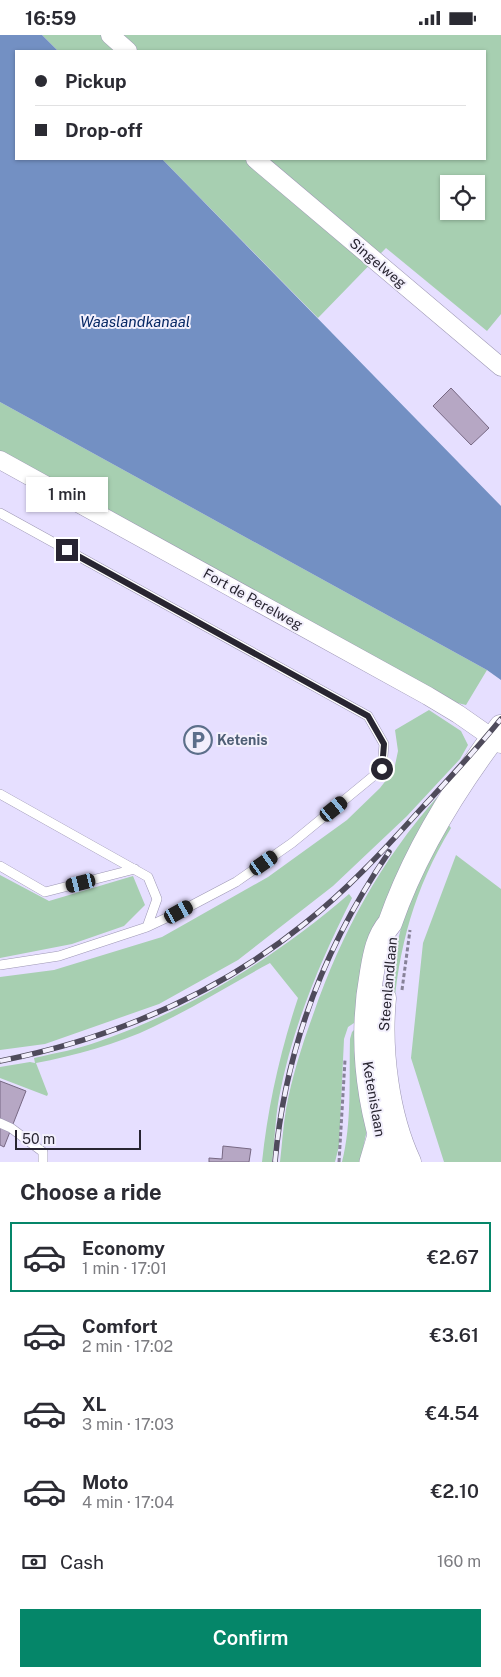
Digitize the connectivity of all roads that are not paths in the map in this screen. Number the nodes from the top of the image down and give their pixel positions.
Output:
1 (110, 35) edge
2 (127, 50) edge
3 (256, 160) edge
4 (501, 367) edge
5 (0, 460) edge
6 (0, 513) edge
7 (498, 737) edge
8 (0, 794) edge
9 (0, 866) edge
10 (135, 869) junction
11 (400, 923) junction
12 (147, 927) junction
13 (0, 965) edge
14 (367, 1004) joint
15 (0, 1123) edge
16 (378, 1135) junction
17 (44, 1162) edge
18 (370, 1162) edge
19 (388, 1162) edge
20 (409, 1162) edge

1 - 2 street
3 - 4 street, Singelweg
5 - 7 street, Fort de Perelweg
6 - 12 lane
7 - 11 main road, Steenlandlaan
8 - 10 lane
9 - 10 lane
10 - 12 lane
11 - 14 main road, Steenlandlaan
11 - 20 main road, Steenlandlaan
12 - 13 lane
14 - 16 main road, Ketenislaan
15 - 17 lane
16 - 18 street
16 - 19 main road, Ketenislaan

